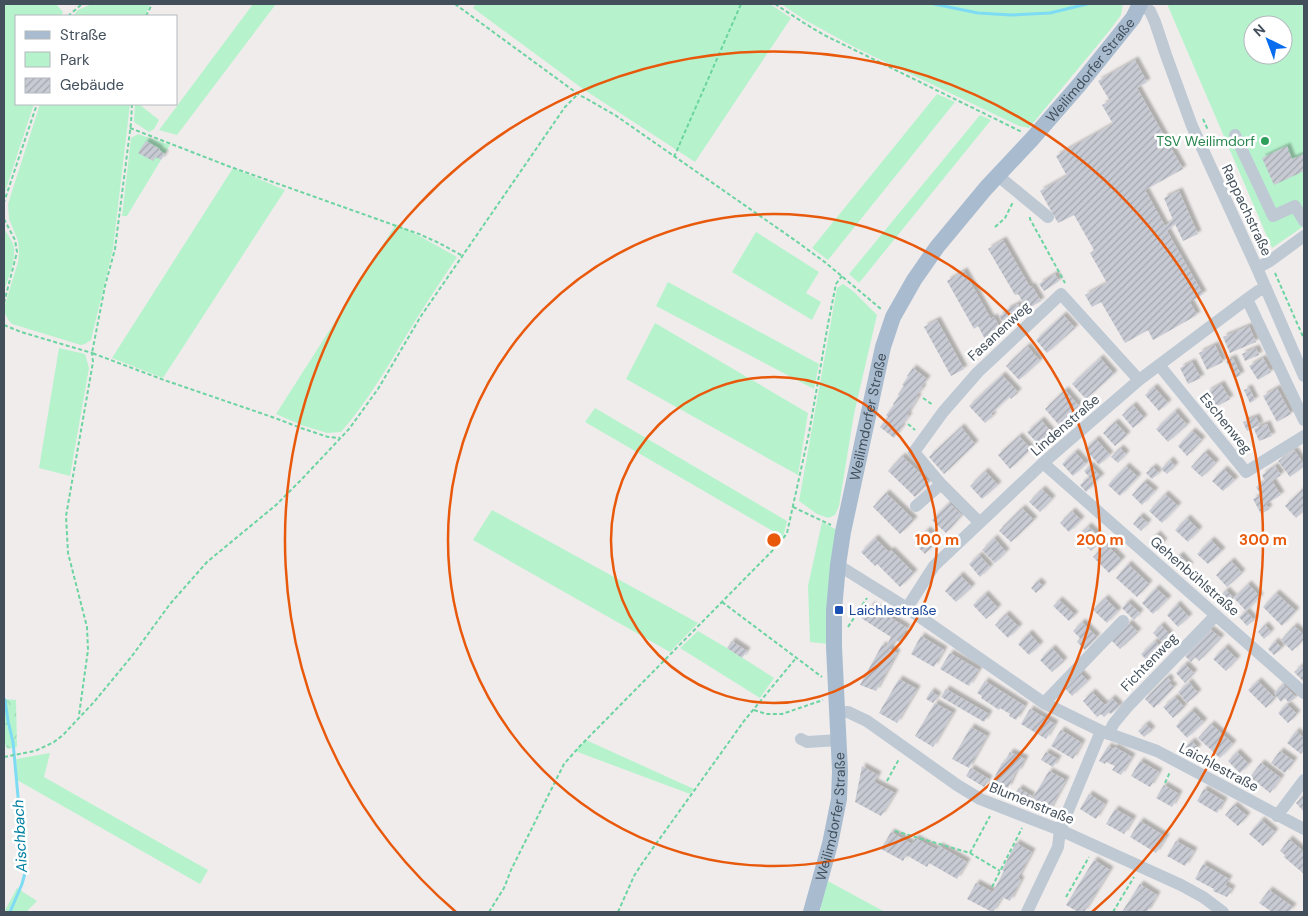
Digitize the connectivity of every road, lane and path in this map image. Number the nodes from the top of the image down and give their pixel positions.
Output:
1 (82, 4) edge
2 (455, 4) edge
3 (741, 4) edge
4 (775, 4) edge
5 (1140, 4) edge
6 (69, 15) edge
7 (578, 94) junction
8 (37, 105) edge
9 (132, 105) edge
10 (1201, 114) dead end
11 (130, 128) junction
12 (1209, 132) dead end
13 (1235, 135) dead end
14 (1032, 139) junction
15 (674, 157) junction
16 (997, 175) junction
17 (1018, 193) junction
18 (1300, 203) edge
19 (1033, 205) junction
20 (1245, 212) dead end
21 (1048, 217) dead end
22 (1304, 221) edge
23 (995, 227) dead end
24 (1304, 236) edge
25 (1266, 254) dead end
26 (462, 256) junction
27 (1257, 268) junction
28 (1274, 271) dead end
29 (842, 276) junction
30 (1062, 279) dead end
31 (1266, 288) junction
32 (1247, 298) junction
33 (4, 303) edge
34 (893, 318) junction
35 (4, 325) edge
36 (1304, 340) edge
37 (92, 354) junction
38 (1159, 365) junction
39 (1304, 376) edge
40 (1139, 380) junction
41 (1304, 420) edge
42 (1304, 436) edge
43 (340, 439) junction
44 (1043, 463) junction
45 (941, 484) junction
46 (916, 506) dead end
47 (792, 507) junction
48 (979, 522) junction
49 (843, 532) junction
50 (838, 565) junction
51 (874, 588) junction
52 (722, 602) junction
53 (907, 608) junction
54 (1216, 615) junction
55 (1123, 622) dead end
56 (834, 647) junction
57 (796, 658) junction
58 (1304, 693) edge
59 (837, 697) junction
60 (1044, 703) junction
61 (754, 710) junction
62 (79, 717) junction
63 (1105, 733) junction
64 (801, 739) dead end
65 (839, 740) junction
66 (905, 748) junction
67 (4, 757) edge
68 (1304, 780) edge
69 (887, 781) dead end
70 (996, 805) junction
71 (1277, 816) junction
72 (1028, 818) junction
73 (1304, 829) edge
74 (1060, 830) junction
75 (895, 831) dead end
76 (1096, 846) junction
77 (970, 853) junction
78 (1141, 866) junction
79 (1000, 871) junction
80 (992, 886) dead end
81 (1066, 897) dead end
82 (489, 912) edge
83 (618, 912) edge
84 (811, 912) edge
85 (1027, 912) edge
86 (1113, 912) edge
87 (1223, 912) edge

1 - 6 path
2 - 7 path
3 - 15 path
4 - 14 path
5 - 14 main road, Weilimdorfer Straße
5 - 27 street, Rappachstraße
7 - 15 path
7 - 26 path
8 - 33 path
9 - 11 path
10 - 12 path
11 - 26 path
11 - 37 path
13 - 18 street
14 - 16 main road, Weilimdorfer Straße
15 - 29 path
16 - 17 street
16 - 34 main road, Weilimdorfer Straße
17 - 19 street
17 - 23 path
18 - 22 street
19 - 21 street
19 - 30 path
20 - 25 path
24 - 27 street
26 - 43 path
27 - 31 street, Rappachstraße
28 - 36 path
29 - 34 path
29 - 47 path
31 - 32 street, Lindenstraße
31 - 39 street, Rappachstraße
32 - 38 street, Lindenstraße
32 - 41 street
34 - 49 main road, Weilimdorfer Straße
35 - 37 path
37 - 43 path
37 - 62 path
38 - 40 street, Lindenstraße
38 - 42 street, Eschenweg
40 - 44 street, Lindenstraße
40 - 45 street, Fasanenweg
43 - 62 path
44 - 48 street, Lindenstraße
44 - 54 street, Gehenbühlstraße
45 - 46 street
45 - 48 street, Fasanenweg
47 - 49 path
47 - 52 path
48 - 53 street, Lindenstraße
49 - 50 main road, Weilimdorfer Straße
50 - 51 street, Laichlestraße
50 - 56 main road, Weilimdorfer Straße
51 - 53 street, Laichlestraße
51 - 56 path
52 - 57 path
52 - 82 path
53 - 60 street, Laichlestraße
54 - 58 street, Gehenbühlstraße
54 - 63 street, Fichtenweg
55 - 60 street
56 - 59 main road, Weilimdorfer Straße
57 - 59 path
57 - 61 path
59 - 61 path
59 - 65 main road, Weilimdorfer Straße
59 - 66 street, Blumenstraße
60 - 63 street, Laichlestraße
61 - 83 path
62 - 67 path
63 - 71 street, Laichlestraße
63 - 74 street, Fichtenweg
64 - 65 street
65 - 84 main road, Weilimdorfer Straße
66 - 69 path
66 - 70 street, Blumenstraße
68 - 71 street
70 - 72 street, Blumenstraße
70 - 77 path
71 - 73 street, Laichlestraße
72 - 74 street, Blumenstraße
72 - 79 path
74 - 76 street, Blumenstraße
74 - 85 street, Fichtenweg
75 - 77 path
76 - 78 street, Blumenstraße
76 - 81 path
77 - 79 path
78 - 86 path
78 - 87 street, Blumenstraße
79 - 80 path

